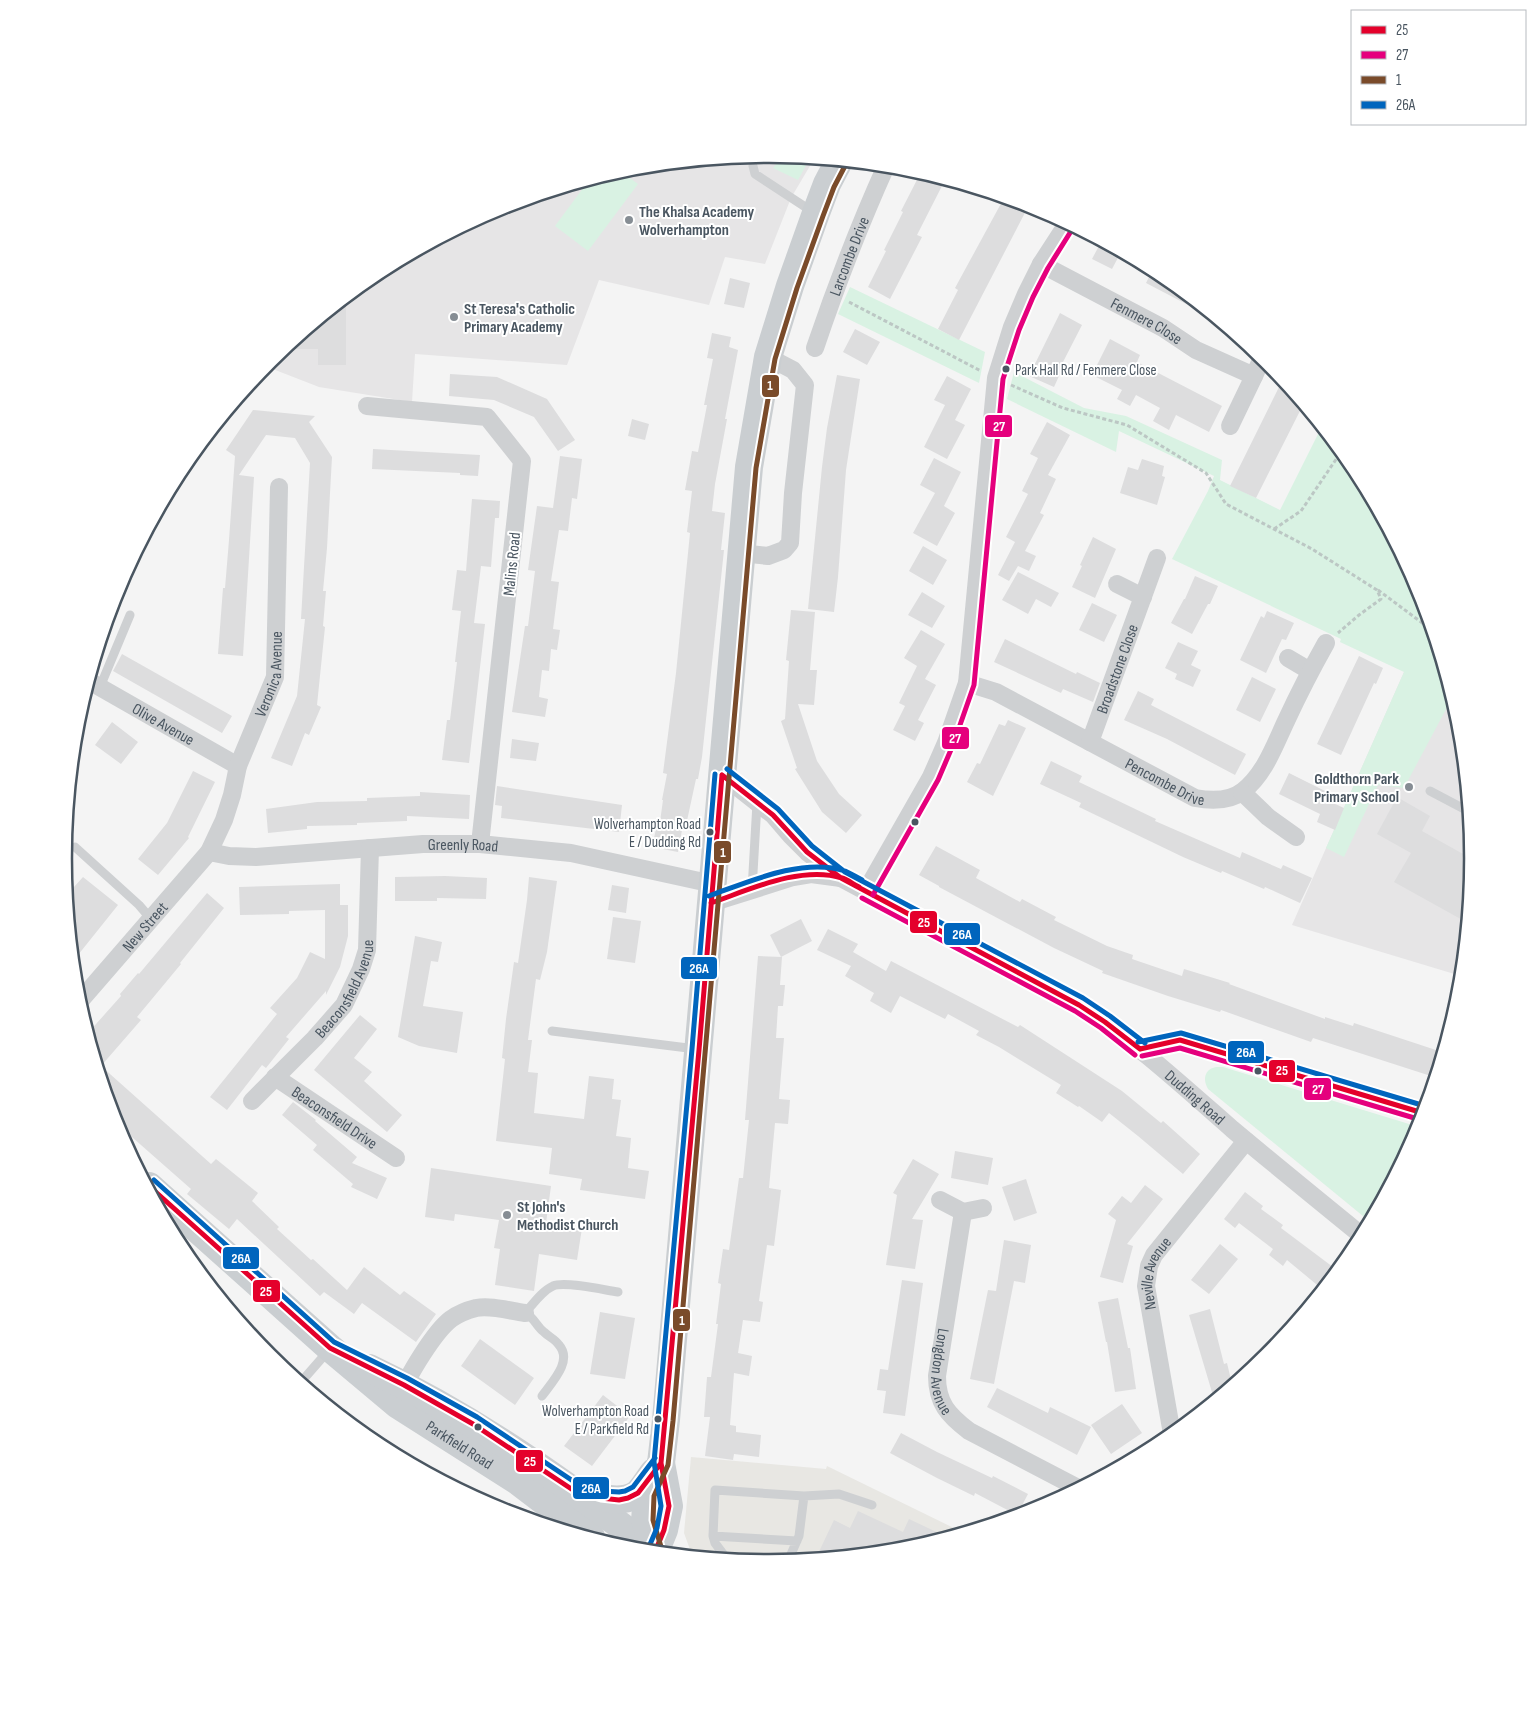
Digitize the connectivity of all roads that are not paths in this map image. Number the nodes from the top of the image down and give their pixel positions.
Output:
1 (753, 166) dead end
2 (836, 167) edge
3 (883, 173) edge
4 (816, 213) junction
5 (1064, 229) edge
6 (1041, 264) junction
7 (815, 348) dead end
8 (768, 357) junction
9 (1259, 366) edge
10 (1254, 376) junction
11 (367, 406) dead end
12 (1230, 426) dead end
13 (279, 486) dead end
14 (741, 553) junction
15 (1157, 558) dead end
16 (1117, 584) dead end
17 (1143, 598) junction
18 (130, 614) dead end
19 (1326, 643) road end
20 (1288, 658) dead end
21 (1310, 671) junction
22 (966, 683) junction
23 (95, 684) edge
24 (1090, 742) junction
25 (238, 766) junction
26 (722, 775) junction
27 (1430, 791) dead end
28 (1242, 792) junction
29 (757, 803) junction
30 (1462, 808) edge
31 (1296, 838) dead end
32 (480, 844) junction
33 (75, 847) dead end
34 (370, 848) junction
35 (210, 852) junction
36 (841, 878) junction
37 (752, 890) junction
38 (866, 891) junction
39 (712, 894) junction
40 (151, 919) junction
41 (86, 994) edge
42 (552, 1031) dead end
43 (1140, 1049) junction
44 (699, 1050) junction
45 (275, 1077) junction
46 (252, 1101) dead end
47 (1416, 1111) edge
48 (1246, 1141) junction
49 (396, 1158) dead end
50 (161, 1197) edge
51 (940, 1200) dead end
52 (983, 1208) dead end
53 (964, 1212) junction
54 (1355, 1230) edge
55 (618, 1292) dead end
56 (526, 1314) junction
57 (330, 1348) junction
58 (305, 1377) edge
59 (401, 1395) junction
60 (542, 1396) dead end
61 (1170, 1425) edge
62 (661, 1462) junction
63 (1071, 1484) edge
64 (574, 1490) junction
65 (804, 1496) junction
66 (872, 1505) dead end
67 (578, 1527) edge
68 (713, 1536) junction
69 (796, 1541) junction
70 (643, 1543) edge
71 (652, 1544) edge
72 (722, 1553) edge
73 (791, 1553) edge

1 - 4 lane
2 - 4 main road
3 - 7 street, Larcombe Drive
4 - 8 main road
5 - 6 street
6 - 10 street, Fenmere Close
6 - 22 street
8 - 14 main road
8 - 14 street
9 - 10 street
10 - 12 street
11 - 32 street, Malins Road
13 - 25 street, Veronica Avenue
14 - 26 main road
15 - 17 street, Broadstone Close
16 - 17 street
17 - 24 street, Broadstone Close
18 - 23 lane
19 - 21 street, Pencombe Drive
20 - 21 street
21 - 28 street, Pencombe Drive
22 - 24 street, Pencombe Drive
22 - 38 street
23 - 25 street, Olive Avenue
24 - 28 street, Pencombe Drive
25 - 35 street, Veronica Avenue
26 - 29 street, Dudding Road
26 - 39 main road
27 - 30 lane
28 - 31 street
29 - 36 street, Dudding Road
29 - 37 lane
32 - 34 street, Greenly Road
32 - 39 street, Greenly Road
33 - 40 lane
34 - 35 street, Greenly Road
34 - 45 street, Beaconsfield Avenue
35 - 40 street, New Street
36 - 37 street
36 - 38 street, Dudding Road
37 - 39 street
38 - 43 street, Dudding Road
39 - 44 main road
40 - 41 street, New Street
42 - 44 lane
43 - 47 street
43 - 48 street, Dudding Road
44 - 62 main road
45 - 46 street, Beaconsfield Avenue
45 - 49 street, Beaconsfield Drive
48 - 54 street, Dudding Road
48 - 61 street, Neville Avenue
50 - 57 main road, Parkfield Road
51 - 53 street
52 - 53 street
53 - 63 street, Longdon Avenue
55 - 56 lane
56 - 59 street
56 - 60 lane
57 - 58 lane
57 - 59 main road, Parkfield Road
59 - 64 main road, Parkfield Road
59 - 67 main road, Parkfield Road
62 - 64 main road
62 - 71 main road
64 - 70 main road, Parkfield Road
65 - 66 lane
65 - 68 lane
65 - 69 lane
68 - 69 lane
68 - 72 lane
69 - 73 lane

